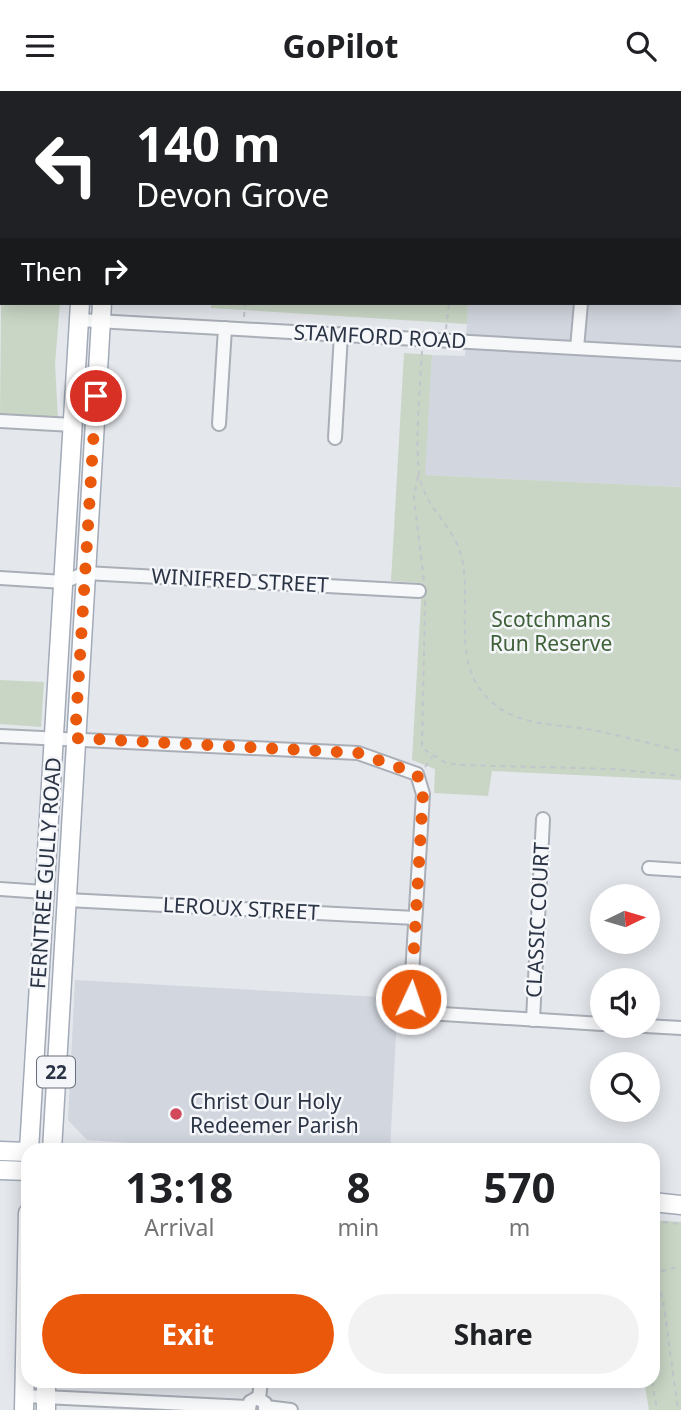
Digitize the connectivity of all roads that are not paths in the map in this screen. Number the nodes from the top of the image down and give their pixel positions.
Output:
1 (581, 305) edge
2 (80, 311) edge
3 (101, 312) edge
4 (225, 328) junction
5 (341, 334) junction
6 (578, 348) junction
7 (681, 353) edge
8 (0, 421) edge
9 (219, 423) dead end
10 (73, 425) junction
11 (335, 438) dead end
12 (85, 573) junction
13 (0, 578) edge
14 (64, 582) junction
15 (423, 593) road end
16 (0, 736) edge
17 (75, 738) junction
18 (55, 739) junction
19 (543, 819) dead end
20 (649, 868) dead end
21 (681, 870) edge
22 (0, 889) edge
23 (44, 892) junction
24 (67, 899) junction
25 (415, 918) junction
26 (533, 1020) junction
27 (590, 1023) edge
28 (660, 1027) edge
29 (681, 1028) edge
30 (29, 1143) edge
31 (52, 1143) edge
32 (0, 1151) edge
33 (21, 1151) edge
34 (0, 1170) edge
35 (21, 1171) edge
36 (660, 1203) edge
37 (681, 1205) edge
38 (46, 1396) edge
39 (24, 1403) edge
40 (263, 1405) edge
41 (249, 1409) edge
42 (291, 1410) edge

1 - 6 street
2 - 3 street, STAMFORD ROAD
2 - 10 main road, FERNTREE GULLY ROAD / 22
3 - 4 street, STAMFORD ROAD
3 - 12 main road, FERNTREE GULLY ROAD / 22
4 - 5 street, STAMFORD ROAD
4 - 9 street
5 - 6 street, STAMFORD ROAD
5 - 11 street
6 - 7 street, STAMFORD ROAD
8 - 10 street
10 - 14 main road, FERNTREE GULLY ROAD / 22
12 - 14 street, WINIFRED STREET
12 - 15 street, WINIFRED STREET
12 - 17 main road, FERNTREE GULLY ROAD / 22
13 - 14 street
14 - 18 main road, FERNTREE GULLY ROAD / 22
16 - 18 street
17 - 18 street
17 - 24 main road, FERNTREE GULLY ROAD / 22
17 - 25 street
18 - 23 main road, FERNTREE GULLY ROAD / 22
19 - 26 street, CLASSIC COURT
20 - 21 street
22 - 23 street
23 - 30 main road, FERNTREE GULLY ROAD / 22
24 - 25 street, LEROUX STREET
24 - 31 main road, FERNTREE GULLY ROAD / 22
25 - 26 street
26 - 27 street
28 - 29 street
32 - 33 main road
34 - 35 main road
36 - 37 main road
38 - 39 street
38 - 41 street
40 - 41 street
40 - 42 street

